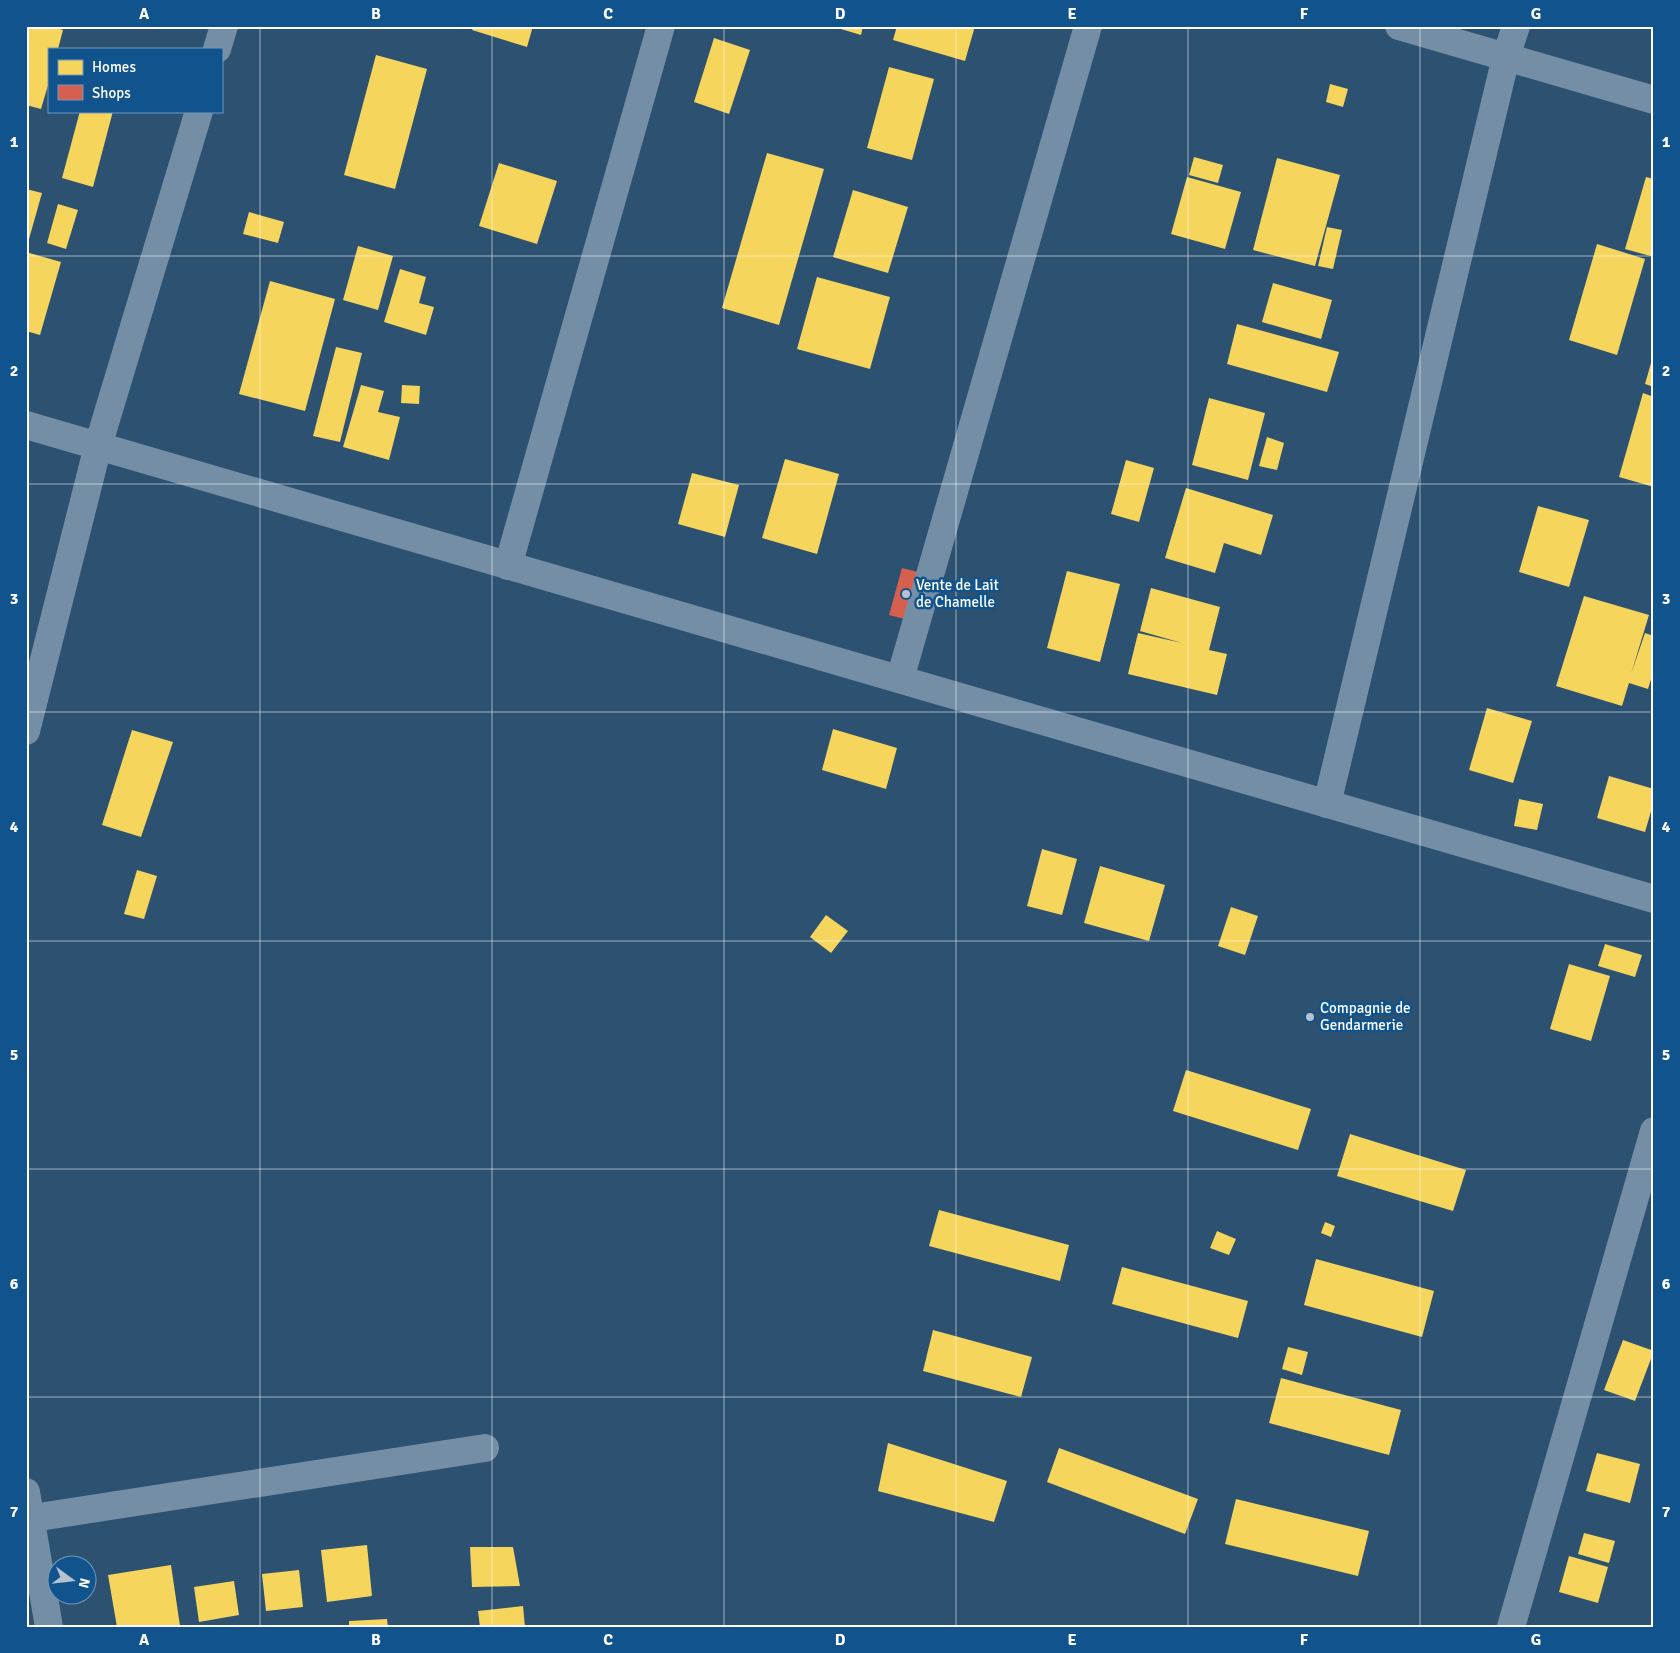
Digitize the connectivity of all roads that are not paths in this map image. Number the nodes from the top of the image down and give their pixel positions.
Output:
1 (224, 26) edge
2 (661, 26) edge
3 (1088, 26) edge
4 (1399, 26) edge
5 (1516, 26) edge
6 (217, 48) edge
7 (1506, 57) junction
8 (1654, 100) edge
9 (199, 112) edge
10 (26, 425) edge
11 (98, 446) junction
12 (508, 566) junction
13 (900, 679) junction
14 (26, 731) edge
15 (1327, 804) junction
16 (1654, 899) edge
17 (1654, 1131) edge
18 (485, 1448) dead end
19 (28, 1510) edge
20 (49, 1627) edge
21 (1511, 1627) edge

1 - 6 street
2 - 12 street
3 - 13 street
4 - 7 street
5 - 7 street
7 - 8 street
7 - 15 street
9 - 11 street
10 - 11 street
11 - 12 street
11 - 14 street
12 - 13 street
13 - 15 street
15 - 16 street
17 - 21 street
18 - 19 street
19 - 20 street

